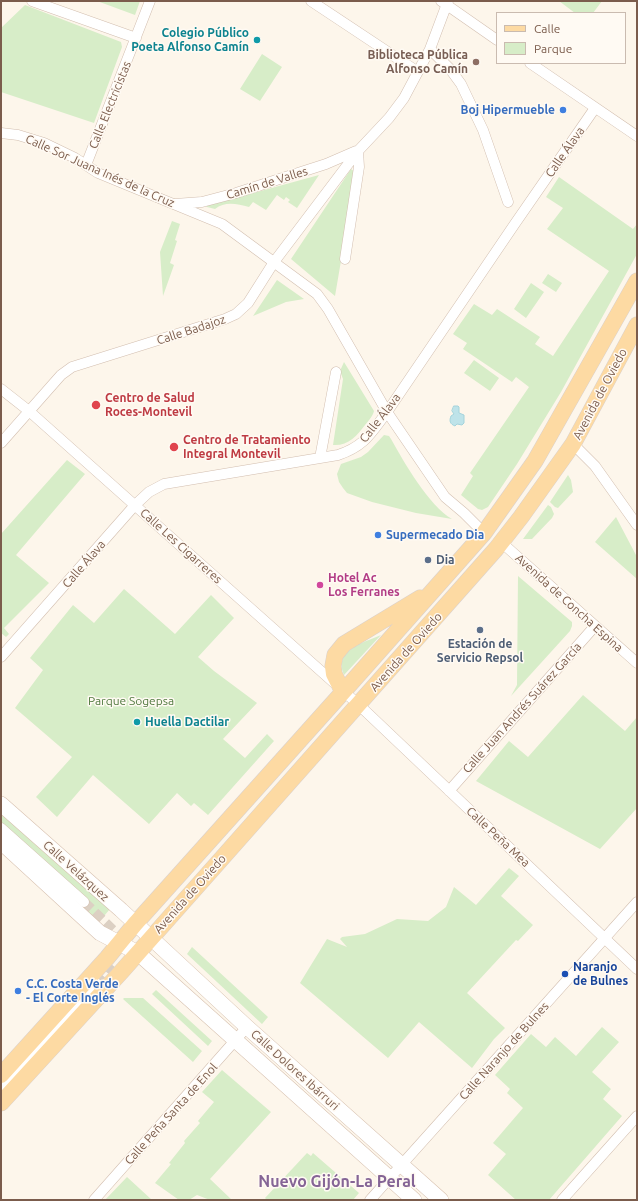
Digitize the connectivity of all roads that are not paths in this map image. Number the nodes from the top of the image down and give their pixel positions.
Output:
1 (32, 1) edge
2 (150, 1) edge
3 (311, 1) edge
4 (445, 2) edge
5 (136, 38) junction
6 (496, 39) edge
7 (430, 49) junction
8 (531, 64) edge
9 (418, 72) junction
10 (595, 108) junction
11 (1, 133) edge
12 (637, 136) edge
13 (358, 150) junction
14 (86, 165) junction
15 (508, 202) dead end
16 (174, 204) junction
17 (345, 259) dead end
18 (274, 262) junction
19 (637, 281) edge
20 (637, 325) edge
21 (336, 372) dead end
22 (1, 389) edge
23 (30, 411) junction
24 (387, 412) junction
25 (1, 443) edge
26 (573, 444) junction
27 (320, 458) junction
28 (135, 505) junction
29 (637, 525) edge
30 (484, 533) junction
31 (501, 542) junction
32 (436, 587) junction
33 (595, 626) junction
34 (1, 658) edge
35 (637, 663) edge
36 (344, 692) junction
37 (359, 705) junction
38 (449, 791) junction
39 (1, 804) edge
40 (1, 828) edge
41 (1, 842) edge
42 (84, 902) tunnel mouth
43 (637, 902) edge
44 (135, 924) junction
45 (151, 938) junction
46 (605, 938) junction
47 (121, 942) junction
48 (138, 952) junction
49 (637, 969) edge
50 (96, 984) tunnel mouth
51 (247, 1027) junction
52 (236, 1040) junction
53 (1, 1075) edge
54 (1, 1092) edge
55 (1, 1103) edge
56 (637, 1116) edge
57 (402, 1165) junction
58 (390, 1178) junction
59 (94, 1200) edge
60 (370, 1200) edge
61 (414, 1200) edge
62 (441, 1200) edge
63 (562, 1200) edge

1 - 5 street
2 - 5 street, Calle Electricistas
3 - 9 street
4 - 6 street
4 - 7 street, Calle Badajoz
5 - 14 street, Calle Electricistas
7 - 9 street, Calle Badajoz
7 - 15 street
8 - 10 street
9 - 13 street, Calle Badajoz
10 - 12 street
10 - 24 street, Calle Álava
11 - 14 street, Calle Sor Juana Inés de la Cruz
13 - 16 street, Camín de Valles
13 - 17 street
13 - 18 street, Calle Badajoz
14 - 16 street, Calle Sor Juana Inés de la Cruz
16 - 18 street, Calle Sor Juana Inés de la Cruz
18 - 23 street, Calle Badajoz
18 - 24 street, Calle Sor Juana Inés de la Cruz
19 - 30 main road, Avenida de Oviedo
20 - 26 main road, Avenida de Oviedo
21 - 27 street
22 - 23 street, Calle Les Cigarreres
23 - 25 street, Calle Badajoz
23 - 28 street, Calle Les Cigarreres
24 - 27 street, Calle Álava
24 - 30 street
26 - 29 street
26 - 31 main road, Avenida de Oviedo
27 - 28 street, Calle Álava
28 - 34 street, Calle Álava
28 - 36 street, Calle Les Cigarreres
30 - 32 main road, Avenida de Oviedo
31 - 33 street, Avenida de Concha Espina
31 - 37 main road, Avenida de Oviedo
32 - 36 main road, Avenida de Oviedo
32 - 36 main road, Avenida de Oviedo
33 - 35 street, Avenida de Concha Espina
33 - 38 street, Calle Juan Andrés Suárez García
36 - 37 street, Calle Les Cigarreres
36 - 44 main road, Avenida de Oviedo
37 - 38 street, Calle Peña Mea
37 - 45 main road, Avenida de Oviedo
38 - 46 street, Calle Peña Mea
39 - 44 street, Calle Velázquez
40 - 42 street, Calle Velázquez
41 - 47 street
43 - 46 street, Calle Naranjo de Bulnes
44 - 45 street, Calle Velázquez
44 - 47 main road, Avenida de Oviedo
45 - 48 main road, Avenida de Oviedo
45 - 51 street, Calle Dolores Ibárruri
46 - 49 street, Calle Peña Mea
46 - 57 street, Calle Naranjo de Bulnes
47 - 48 street
47 - 53 main road, Avenida de Oviedo
48 - 52 street, Calle Dolores Ibárruri
48 - 55 main road, Avenida de Oviedo
50 - 54 street
51 - 52 street, Calle Peña Santa de Enol
51 - 57 street, Calle Dolores Ibárruri
52 - 58 street, Calle Dolores Ibárruri
52 - 59 street, Calle Peña Santa de Enol
56 - 63 street
57 - 58 street, Calle Naranjo de Bulnes
57 - 62 street, Calle Dolores Ibárruri
58 - 60 street, Calle Naranjo de Bulnes
58 - 61 street, Calle Dolores Ibárruri

